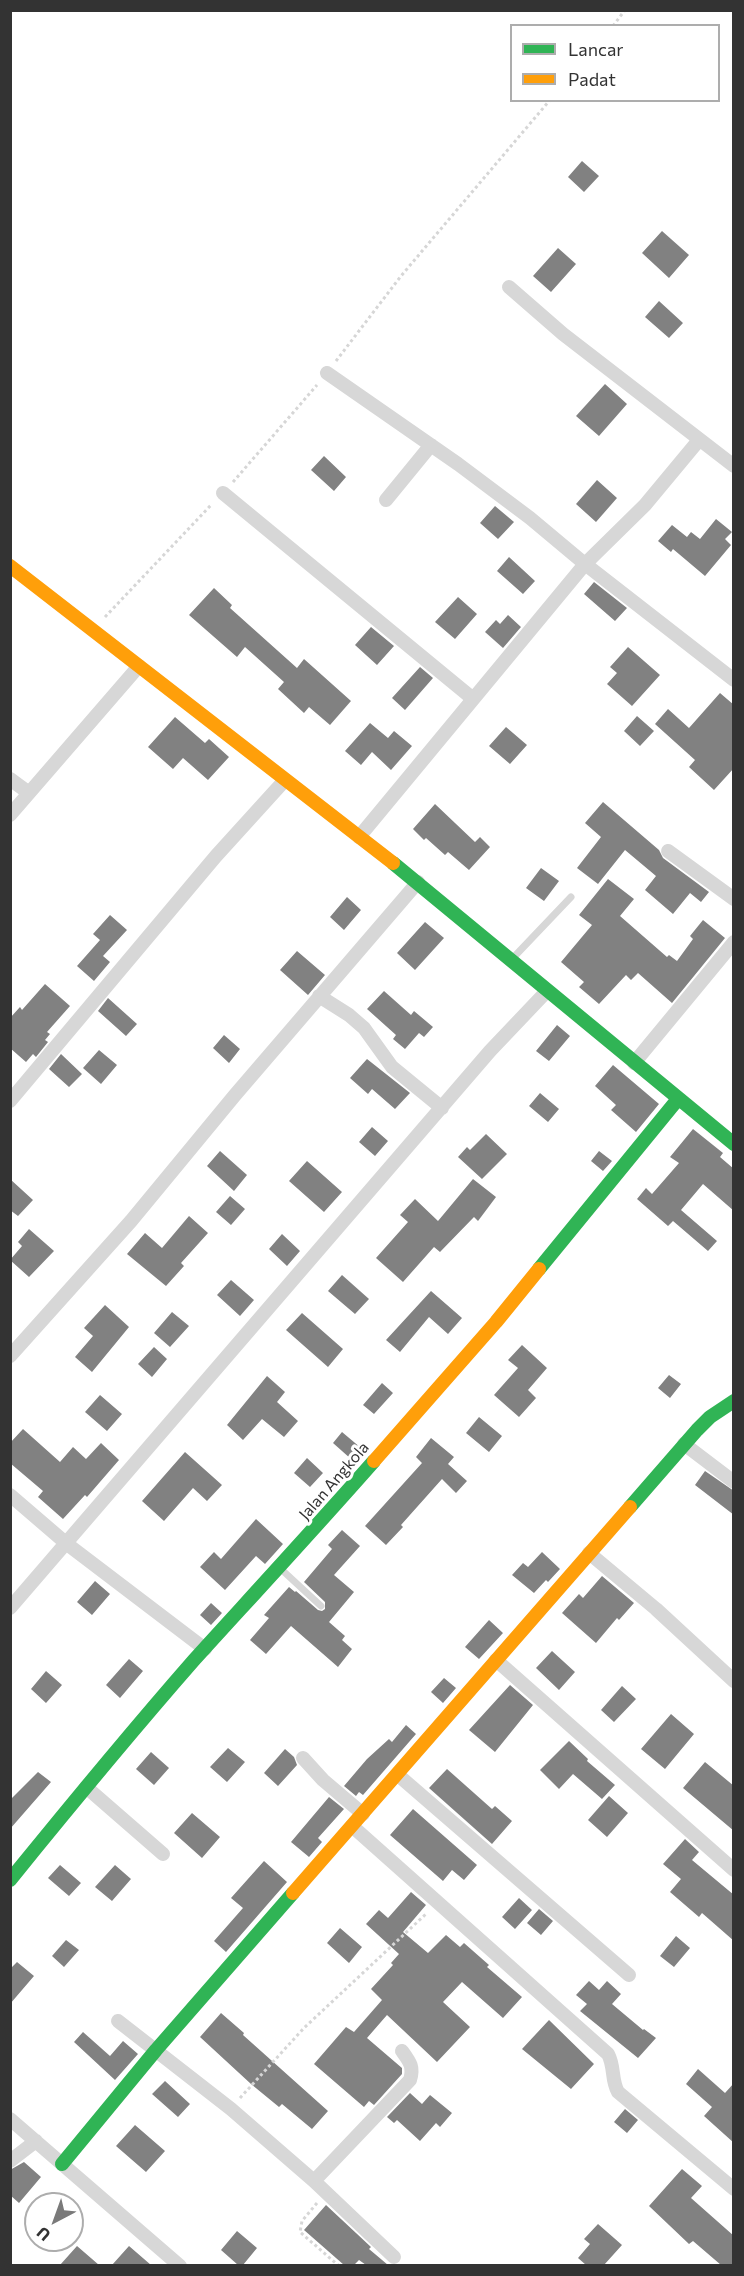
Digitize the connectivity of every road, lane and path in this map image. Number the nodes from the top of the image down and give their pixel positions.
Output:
1 (625, 10) edge
2 (614, 24) edge
3 (509, 287) dead end
4 (327, 373) dead end
5 (699, 440) junction
6 (431, 445) junction
7 (734, 466) edge
8 (223, 493) dead end
9 (386, 500) dead end
10 (585, 564) junction
11 (10, 566) edge
12 (139, 666) junction
13 (734, 680) edge
14 (472, 698) junction
15 (10, 779) edge
16 (285, 780) junction
17 (29, 793) junction
18 (10, 815) edge
19 (359, 837) junction
20 (668, 851) dead end
21 (418, 882) junction
22 (571, 897) dead end
23 (734, 899) edge
24 (734, 942) edge
25 (512, 959) junction
26 (547, 991) junction
27 (319, 996) junction
28 (633, 1063) junction
29 (678, 1099) junction
30 (10, 1101) edge
31 (442, 1108) junction
32 (734, 1144) edge
33 (10, 1356) edge
34 (734, 1401) edge
35 (684, 1444) junction
36 (734, 1482) edge
37 (10, 1495) edge
38 (67, 1544) junction
39 (589, 1553) junction
40 (280, 1568) junction
41 (321, 1606) dead end
42 (10, 1608) edge
43 (204, 1649) junction
44 (496, 1660) junction
45 (734, 1681) edge
46 (303, 1758) dead end
47 (398, 1775) junction
48 (86, 1787) junction
49 (363, 1814) junction
50 (352, 1826) junction
51 (163, 1854) dead end
52 (734, 1870) edge
53 (10, 1880) edge
54 (438, 1904) junction
55 (629, 1975) dead end
56 (118, 2020) dead end
57 (156, 2050) junction
58 (402, 2051) dead end
59 (231, 2109) junction
60 (10, 2119) edge
61 (36, 2141) junction
62 (10, 2161) edge
63 (62, 2164) junction
64 (314, 2181) junction
65 (734, 2189) edge
66 (326, 2193) junction
67 (394, 2258) dead end
68 (180, 2265) edge
69 (339, 2265) edge

1 - 2 path
3 - 5 street
4 - 6 street
5 - 7 street
5 - 10 street
6 - 9 street
6 - 10 street
8 - 14 street
10 - 13 street
10 - 14 street
11 - 12 street
12 - 16 street
12 - 17 street
14 - 19 street
15 - 17 street
16 - 19 street
16 - 30 street
17 - 18 street
19 - 21 street
20 - 23 street
21 - 25 street
21 - 27 street
22 - 25 lane
24 - 28 street
25 - 26 street
26 - 28 street
26 - 31 street
27 - 31 street
27 - 33 street
28 - 29 street
29 - 32 street
29 - 40 street, Jalan Angkola
31 - 38 street
34 - 35 street
35 - 36 street
35 - 39 street
37 - 38 street
38 - 42 street
38 - 43 street
39 - 44 street
39 - 45 street
40 - 41 lane
40 - 43 street, Jalan Angkola
43 - 48 street, Jalan Angkola
44 - 47 street
44 - 52 street
46 - 49 street
47 - 49 street
47 - 55 street
48 - 51 street
48 - 53 street, Jalan Angkola
49 - 50 street
50 - 54 street
50 - 57 street
54 - 59 path
54 - 65 street
56 - 57 street
57 - 59 street
57 - 63 street
58 - 64 street
59 - 64 street
60 - 61 street
61 - 62 street
61 - 63 street
63 - 68 street
64 - 66 street
66 - 67 street
66 - 69 path

